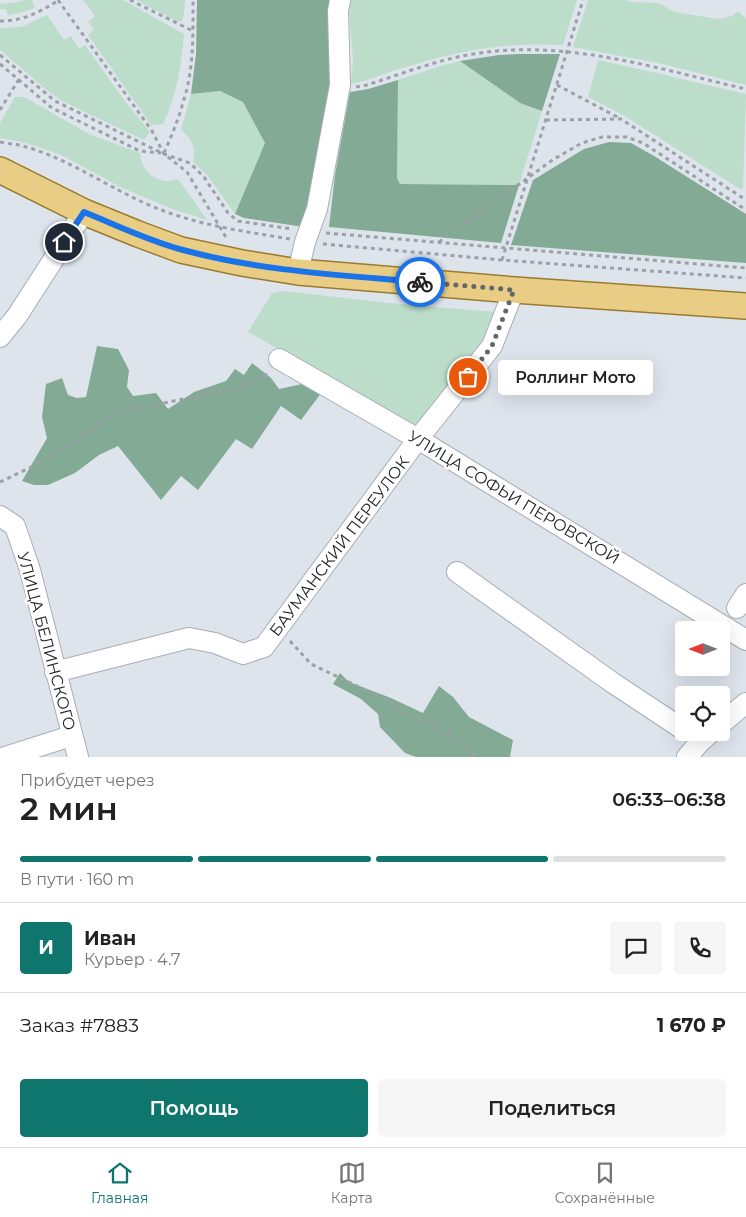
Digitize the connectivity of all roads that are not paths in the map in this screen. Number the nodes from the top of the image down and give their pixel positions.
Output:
1 (340, 0) edge
2 (0, 170) edge
3 (84, 212) junction
4 (298, 272) junction
5 (514, 290) junction
6 (746, 306) edge
7 (0, 338) edge
8 (279, 358) road end
9 (418, 438) junction
10 (8, 521) edge
11 (457, 572) dead end
12 (746, 640) edge
13 (55, 672) junction
14 (746, 703) edge
15 (730, 716) edge
16 (675, 722) edge
17 (71, 736) junction
18 (693, 741) edge
19 (5, 757) edge
20 (78, 757) edge
21 (687, 757) edge

1 - 4 street
2 - 3 main road
3 - 4 main road
3 - 7 street
4 - 5 main road
5 - 6 main road
5 - 9 street, БАУМАНСКИЙ ПЕРЕУЛОК
8 - 9 street, УЛИЦА СОФЬИ ПЕРОВСКОЙ
9 - 12 street, УЛИЦА СОФЬИ ПЕРОВСКОЙ
9 - 13 street, БАУМАНСКИЙ ПЕРЕУЛОК
10 - 13 street, УЛИЦА БЕЛИНСКОГО
11 - 16 street
13 - 17 street, УЛИЦА БЕЛИНСКОГО
14 - 15 street
17 - 19 street
17 - 20 street, УЛИЦА БЕЛИНСКОГО
18 - 21 street

